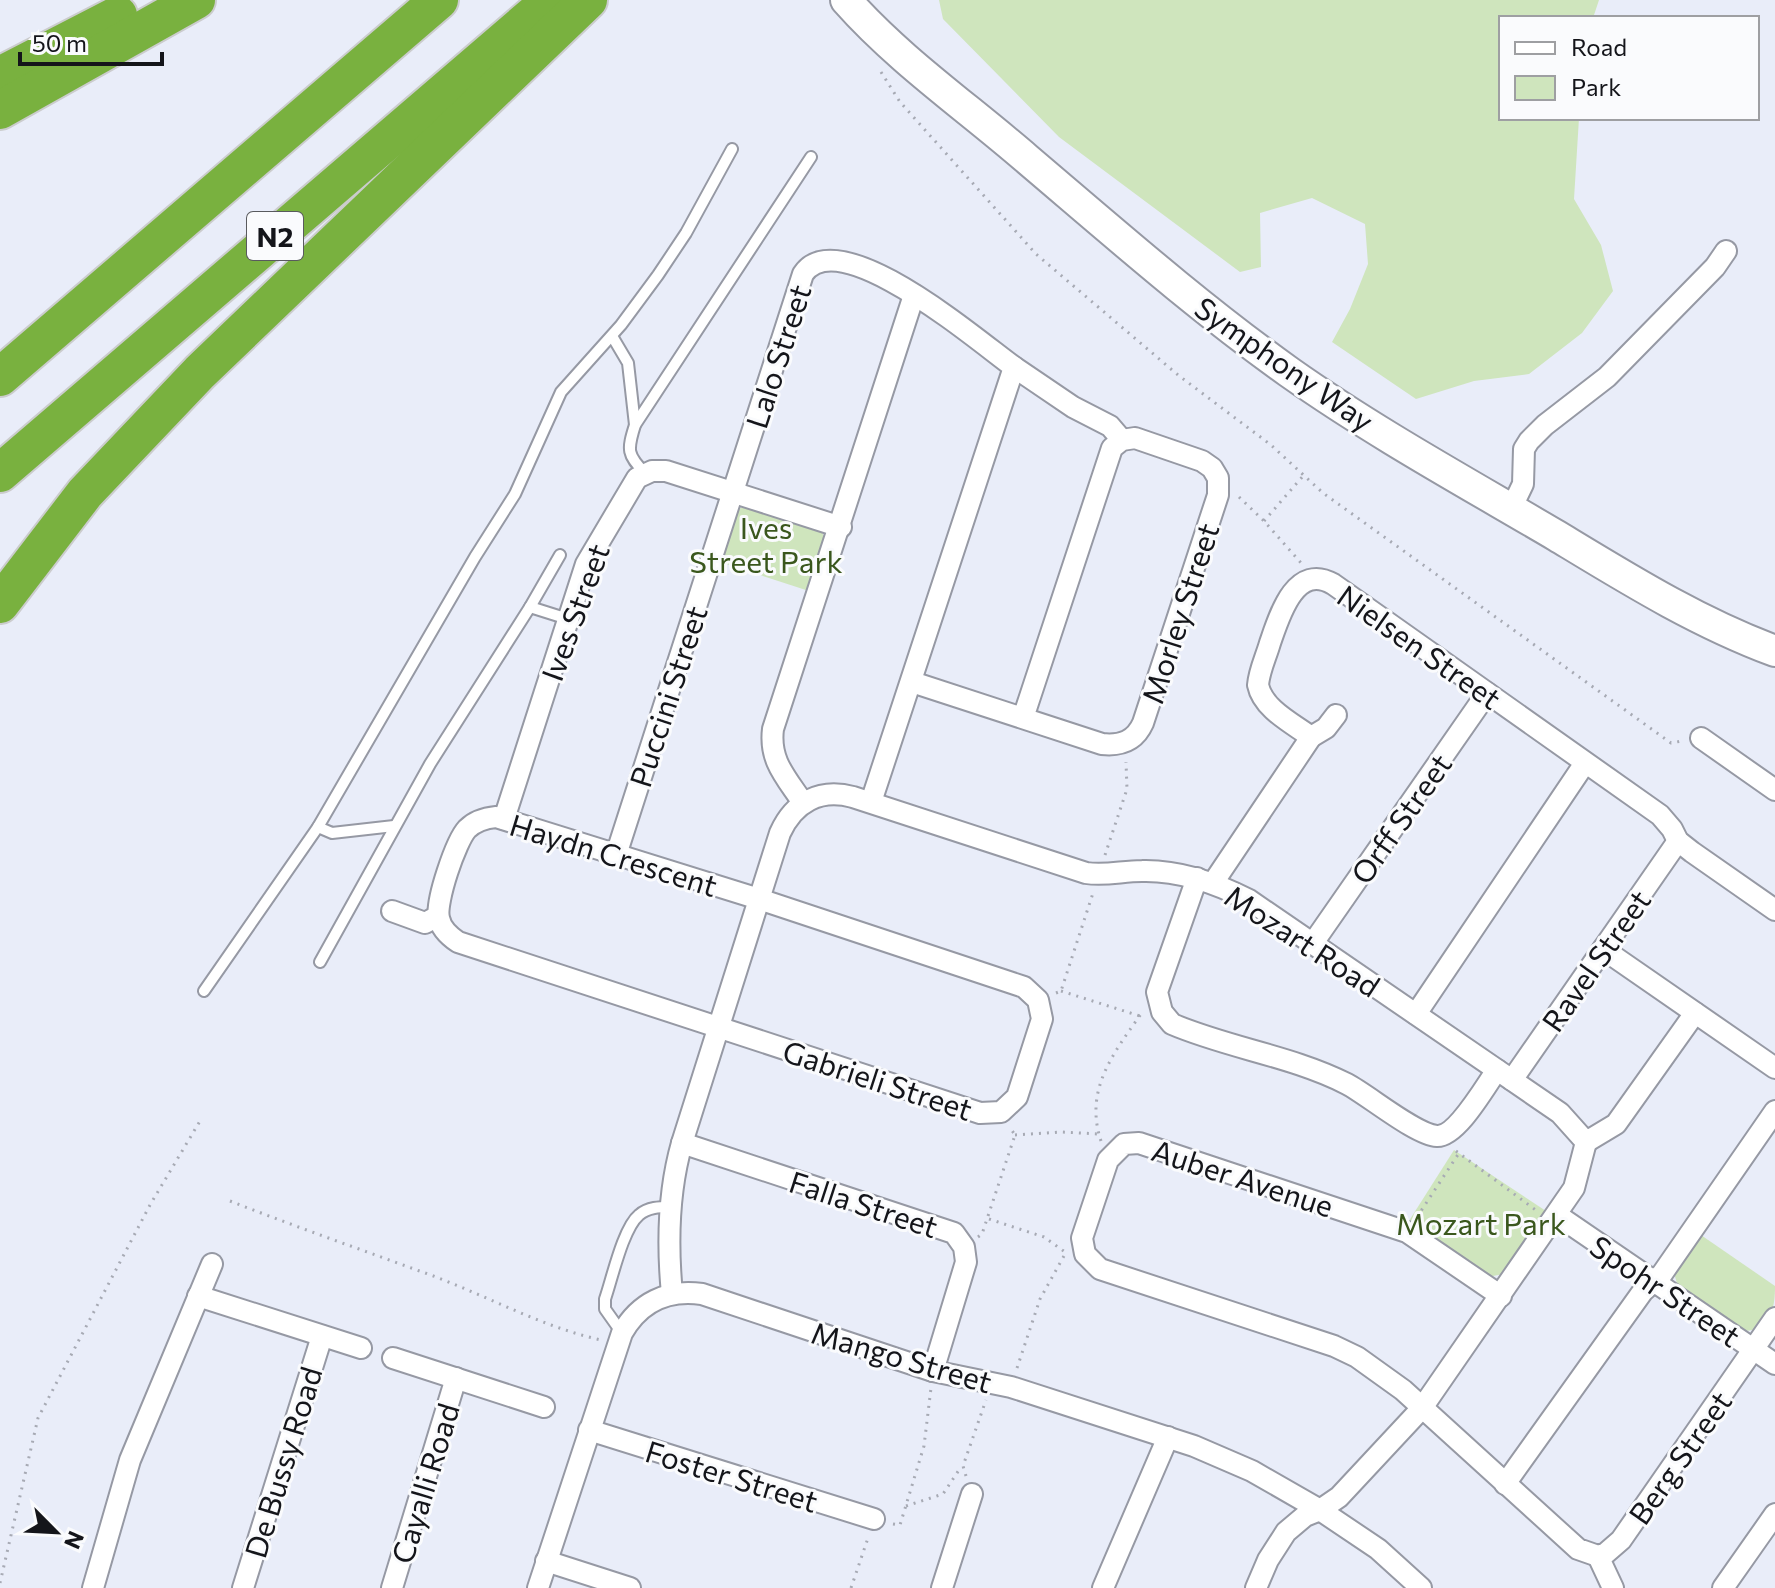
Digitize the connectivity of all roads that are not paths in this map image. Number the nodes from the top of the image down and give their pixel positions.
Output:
1 (148, 0) edge
2 (196, 0) edge
3 (439, 0) edge
4 (551, 0) edge
5 (588, 0) edge
6 (846, 0) edge
7 (0, 76) edge
8 (0, 110) edge
9 (732, 149) dead end
10 (811, 157) dead end
11 (1726, 251) dead end
12 (914, 295) junction
13 (612, 336) junction
14 (1014, 367) junction
15 (0, 377) edge
16 (635, 425) junction
17 (1122, 440) junction
18 (0, 473) edge
19 (645, 473) junction
20 (733, 492) junction
21 (1511, 509) junction
22 (841, 527) junction
23 (560, 555) dead end
24 (0, 604) edge
25 (530, 607) junction
26 (568, 619) junction
27 (1775, 651) edge
28 (912, 682) junction
29 (1487, 693) junction
30 (1336, 715) dead end
31 (1023, 718) junction
32 (1311, 737) junction
33 (1701, 738) road end
34 (1585, 763) junction
35 (1775, 790) edge
36 (871, 802) junction
37 (803, 803) junction
38 (504, 819) junction
39 (394, 826) junction
40 (318, 827) junction
41 (1678, 841) junction
42 (616, 855) junction
43 (1205, 881) junction
44 (759, 899) junction
45 (1775, 910) edge
46 (392, 911) dead end
47 (438, 916) junction
48 (1313, 943) junction
49 (1603, 949) junction
50 (320, 962) dead end
51 (204, 991) dead end
52 (1695, 1013) junction
53 (1416, 1014) junction
54 (718, 1028) junction
55 (1775, 1068) edge
56 (1505, 1075) junction
57 (1775, 1111) edge
58 (1586, 1142) junction
59 (682, 1143) junction
60 (670, 1207) junction
61 (1555, 1219) junction
62 (212, 1264) dead end
63 (1653, 1282) junction
64 (672, 1294) junction
65 (198, 1296) junction
66 (1501, 1296) junction
67 (1775, 1318) edge
68 (322, 1336) junction
69 (620, 1338) junction
70 (361, 1348) dead end
71 (1753, 1350) junction
72 (393, 1358) dead end
73 (1775, 1364) edge
74 (933, 1371) junction
75 (456, 1378) junction
76 (544, 1407) dead end
77 (1422, 1408) junction
78 (589, 1430) junction
79 (1168, 1437) junction
80 (1505, 1484) junction
81 (972, 1494) road end
82 (1320, 1510) junction
83 (1775, 1514) edge
84 (874, 1519) road end
85 (1598, 1556) junction
86 (546, 1561) junction
87 (93, 1588) edge
88 (243, 1588) edge
89 (392, 1588) edge
90 (538, 1588) edge
91 (630, 1588) edge
92 (942, 1588) edge
93 (1103, 1588) edge
94 (1256, 1588) edge
95 (1421, 1588) edge
96 (1613, 1588) edge
97 (1723, 1588) edge

1 - 7 highway
2 - 8 highway
3 - 15 highway, N2
4 - 18 highway, N2
5 - 24 highway
6 - 21 main road, Symphony Way
9 - 13 lane
10 - 16 lane
11 - 21 street
12 - 14 street, Lalo Street
12 - 20 street, Lalo Street
12 - 22 street
13 - 16 lane
13 - 40 lane
14 - 17 street, Lalo Street
14 - 28 street
16 - 19 lane
17 - 31 street
17 - 31 street, Morley Street
19 - 20 street
19 - 26 street, Ives Street
20 - 22 street
20 - 42 street, Puccini Street
21 - 27 main road, Symphony Way
22 - 37 street
23 - 25 lane
25 - 26 lane
25 - 39 lane
26 - 38 street, Ives Street
28 - 31 street, Morley Street
28 - 36 street
29 - 32 street, Nielsen Street
29 - 34 street, Nielsen Street
29 - 48 street, Orff Street
30 - 32 street
32 - 43 street
33 - 35 street
34 - 41 street
34 - 53 street
36 - 37 street, Mozart Road
36 - 43 street, Mozart Road
37 - 44 street
38 - 42 street, Haydn Crescent
38 - 47 street, Haydn Crescent
39 - 40 lane
39 - 50 lane
40 - 51 lane
41 - 45 street
41 - 49 street, Ravel Street
42 - 44 street, Haydn Crescent
43 - 48 street, Mozart Road
43 - 56 street, Ravel Street
44 - 54 street
44 - 54 street, Gabrieli Street
46 - 47 street
47 - 54 street
48 - 53 street, Mozart Road
49 - 52 street
49 - 56 street, Ravel Street
52 - 55 street
52 - 58 street
53 - 56 street, Mozart Road
54 - 59 street
56 - 58 street, Mozart Road
57 - 63 street
58 - 61 street
59 - 60 street
59 - 74 street, Falla Street
60 - 64 street
60 - 69 lane
61 - 63 street, Spohr Street
61 - 66 street
62 - 65 street
63 - 71 street, Spohr Street
63 - 80 street
64 - 69 street
64 - 74 street, Mango Street
65 - 68 street
65 - 87 street
66 - 77 street
66 - 77 street, Auber Avenue
67 - 71 street, Berg Street
68 - 70 street
68 - 88 street, De Bussy Road
69 - 78 street
71 - 73 street, Spohr Street
71 - 85 street, Berg Street
72 - 75 street
74 - 79 street, Mango Street
75 - 76 street
75 - 89 street, Cayalli Road
77 - 80 street
77 - 82 street
78 - 84 street, Foster Street
78 - 86 street
79 - 82 street, Mango Street
79 - 93 street
80 - 85 street
81 - 92 street
82 - 94 street
82 - 95 street, Mango Street
83 - 97 street
85 - 96 street
86 - 90 street
86 - 91 street

